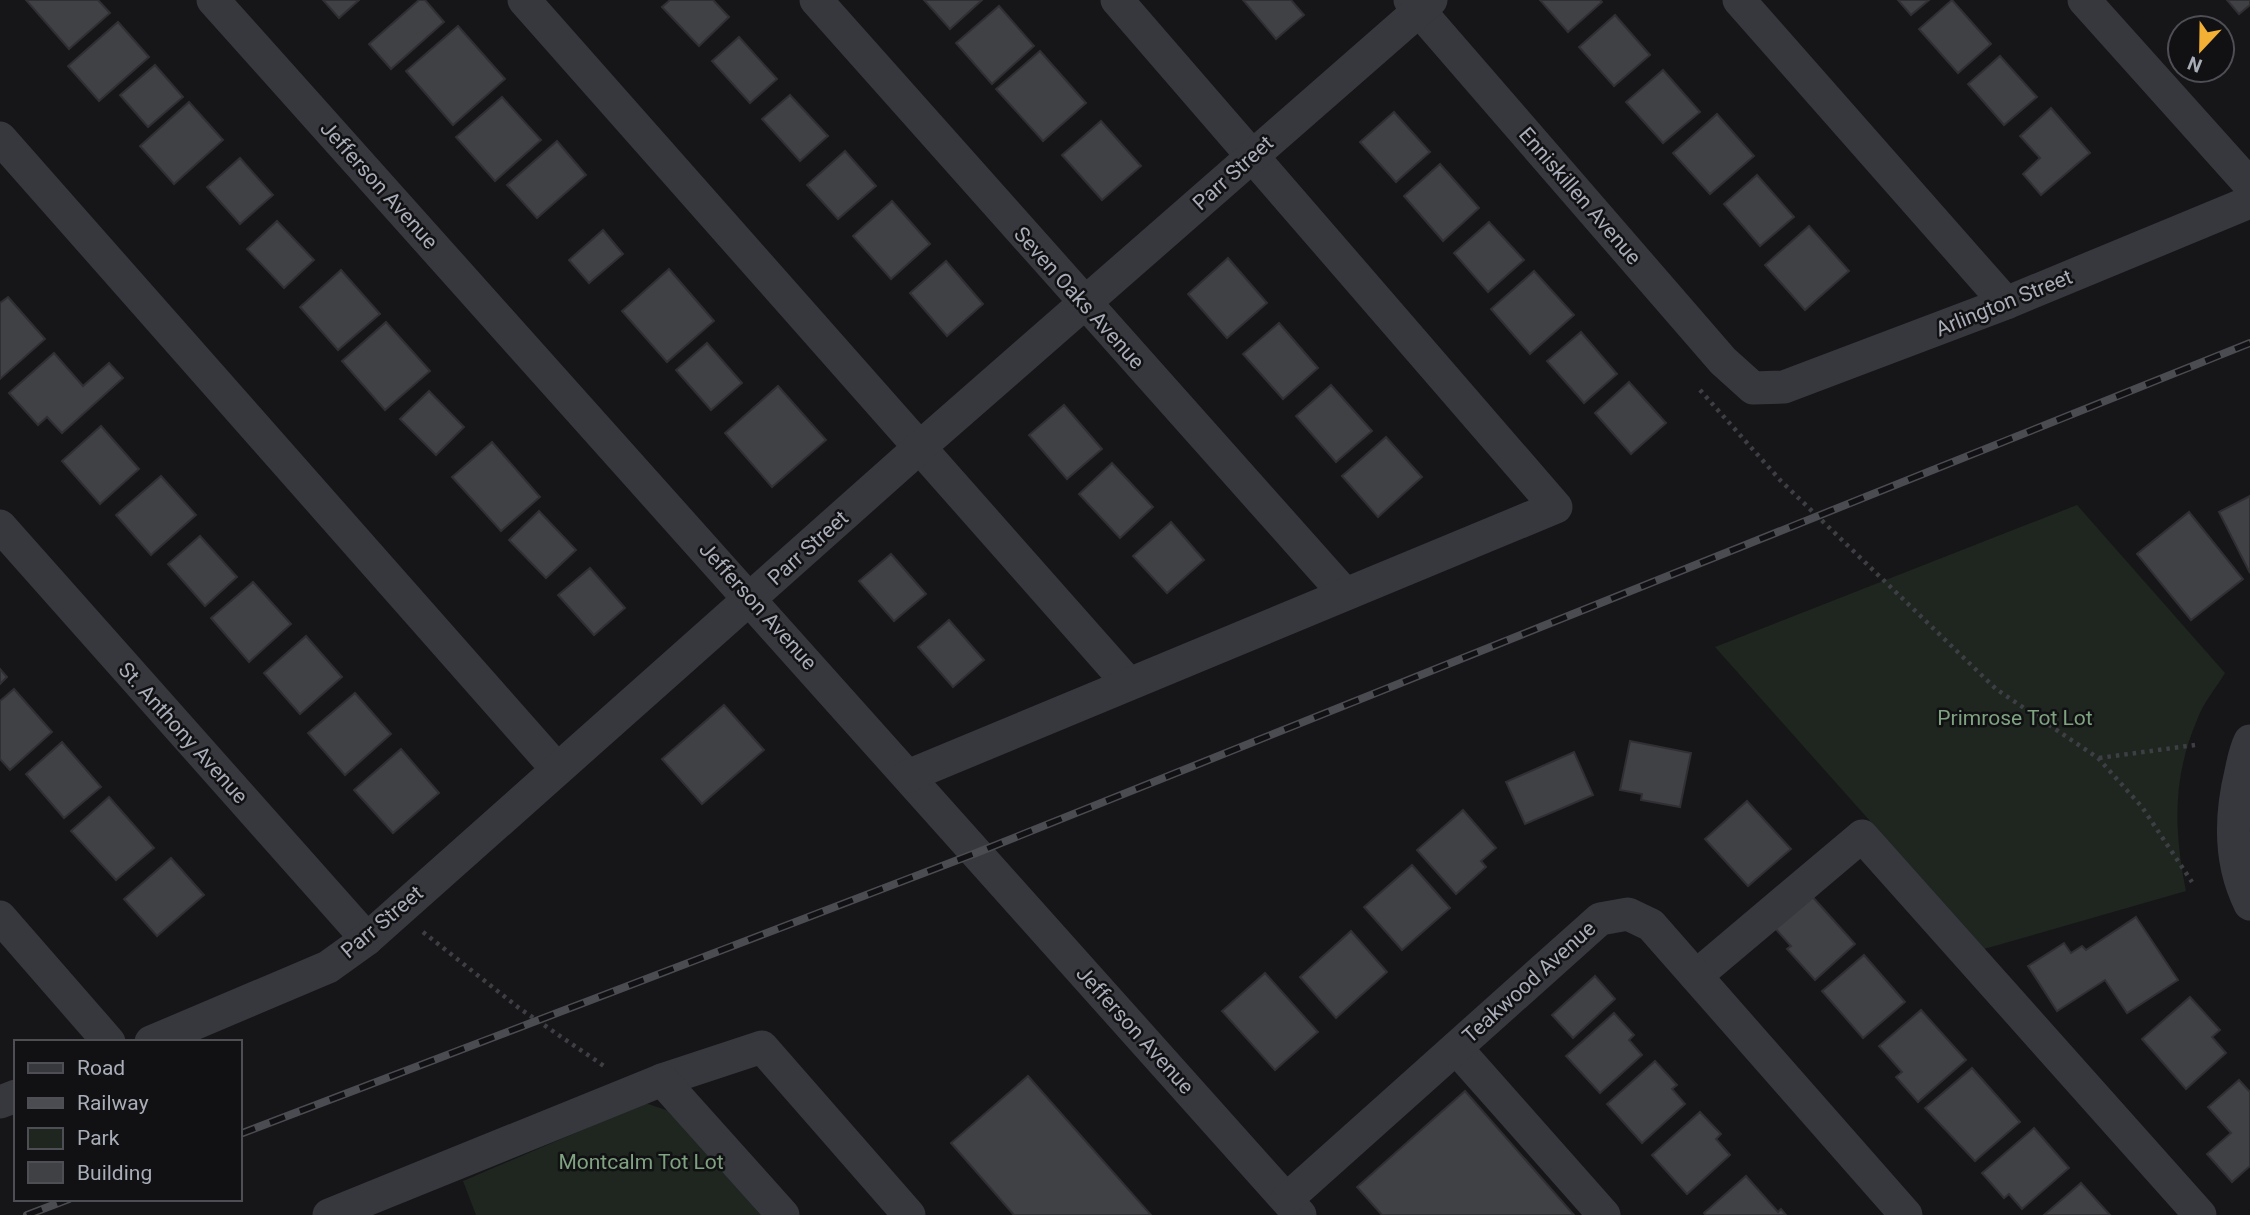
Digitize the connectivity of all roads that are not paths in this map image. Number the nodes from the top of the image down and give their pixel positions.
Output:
1 (213, 0) edge
2 (524, 0) edge
3 (816, 0) edge
4 (1117, 0) edge
5 (1739, 0) edge
6 (2084, 0) edge
7 (1420, 4) edge
8 (0, 138) edge
9 (1253, 154) junction
10 (2250, 185) edge
11 (2250, 202) edge
12 (2006, 303) junction
13 (1084, 305) junction
14 (1753, 388) joint
15 (920, 447) junction
16 (0, 526) edge
17 (1345, 594) junction
18 (752, 599) junction
19 (1128, 683) junction
20 (2250, 741) edge
21 (556, 769) junction
22 (908, 776) junction
23 (2250, 904) edge
24 (0, 917) edge
25 (367, 939) junction
26 (1696, 976) junction
27 (107, 1040) edge
28 (156, 1040) edge
29 (1456, 1048) junction
30 (650, 1085) junction
31 (1293, 1207) edge
32 (328, 1215) edge
33 (783, 1215) edge
34 (909, 1215) edge
35 (1605, 1215) edge
36 (1906, 1215) edge
37 (2200, 1215) edge

1 - 18 street, Jefferson Avenue
2 - 15 street
3 - 13 street, Seven Oaks Avenue
4 - 9 street
5 - 12 street
6 - 10 street
7 - 9 street, Parr Street
7 - 14 street, Enniskillen Avenue
8 - 21 street
9 - 13 street, Parr Street
9 - 17 street
11 - 12 street, Arlington Street
12 - 14 street, Arlington Street
13 - 15 street, Parr Street
13 - 17 street, Seven Oaks Avenue
15 - 18 street, Parr Street
15 - 19 street
16 - 25 street, St. Anthony Avenue
17 - 19 street
18 - 21 street, Parr Street
18 - 22 street, Jefferson Avenue
19 - 22 street
20 - 23 street
21 - 25 street, Parr Street
22 - 31 street, Jefferson Avenue
24 - 27 street
25 - 28 street, Parr Street
26 - 29 street, Teakwood Avenue
26 - 36 street, Teakwood Avenue
26 - 37 street
29 - 31 street, Teakwood Avenue
29 - 35 street
30 - 32 street
30 - 33 street
30 - 34 street

